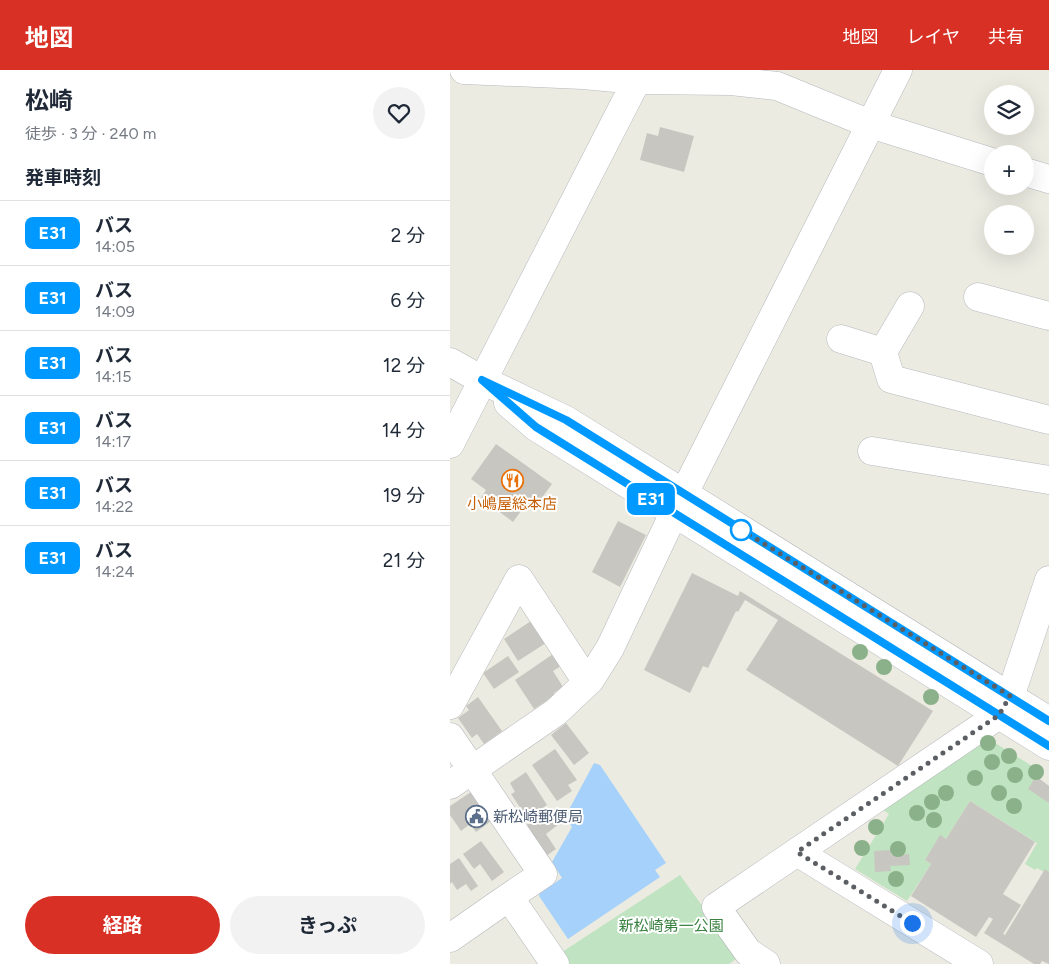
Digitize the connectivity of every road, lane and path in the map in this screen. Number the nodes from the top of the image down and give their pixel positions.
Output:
1 (464, 70) edge
2 (898, 70) edge
3 (583, 72) edge
4 (639, 75) edge
5 (870, 124) junction
6 (984, 160) edge
7 (1034, 175) edge
8 (1049, 180) edge
9 (978, 297) dead end
10 (910, 306) dead end
11 (1049, 316) edge
12 (841, 339) dead end
13 (883, 352) junction
14 (450, 362) edge
15 (482, 380) junction
16 (1049, 420) edge
17 (450, 444) edge
18 (872, 451) dead end
19 (1049, 480) edge
20 (679, 504) junction
21 (1049, 580) edge
22 (587, 682) junction
23 (450, 705) edge
24 (1004, 706) junction
25 (1049, 721) edge
26 (450, 737) edge
27 (1049, 746) edge
28 (472, 769) junction
29 (450, 785) edge
30 (797, 852) junction
31 (509, 897) junction
32 (450, 938) edge
33 (555, 964) edge
34 (766, 964) edge
35 (978, 964) edge

1 - 3 street
2 - 5 street
3 - 4 street
4 - 5 street
4 - 15 street
5 - 6 street
5 - 20 street
7 - 8 street
9 - 11 street
10 - 13 street
12 - 13 street
13 - 16 street
14 - 15 street
15 - 17 street
15 - 20 street
18 - 19 street
20 - 22 street
20 - 24 street
21 - 24 street
22 - 23 street
22 - 28 street
24 - 25 street
24 - 27 street
24 - 30 street
26 - 28 street
28 - 29 street
28 - 31 street
30 - 34 street
30 - 35 street
31 - 32 street
31 - 33 street

